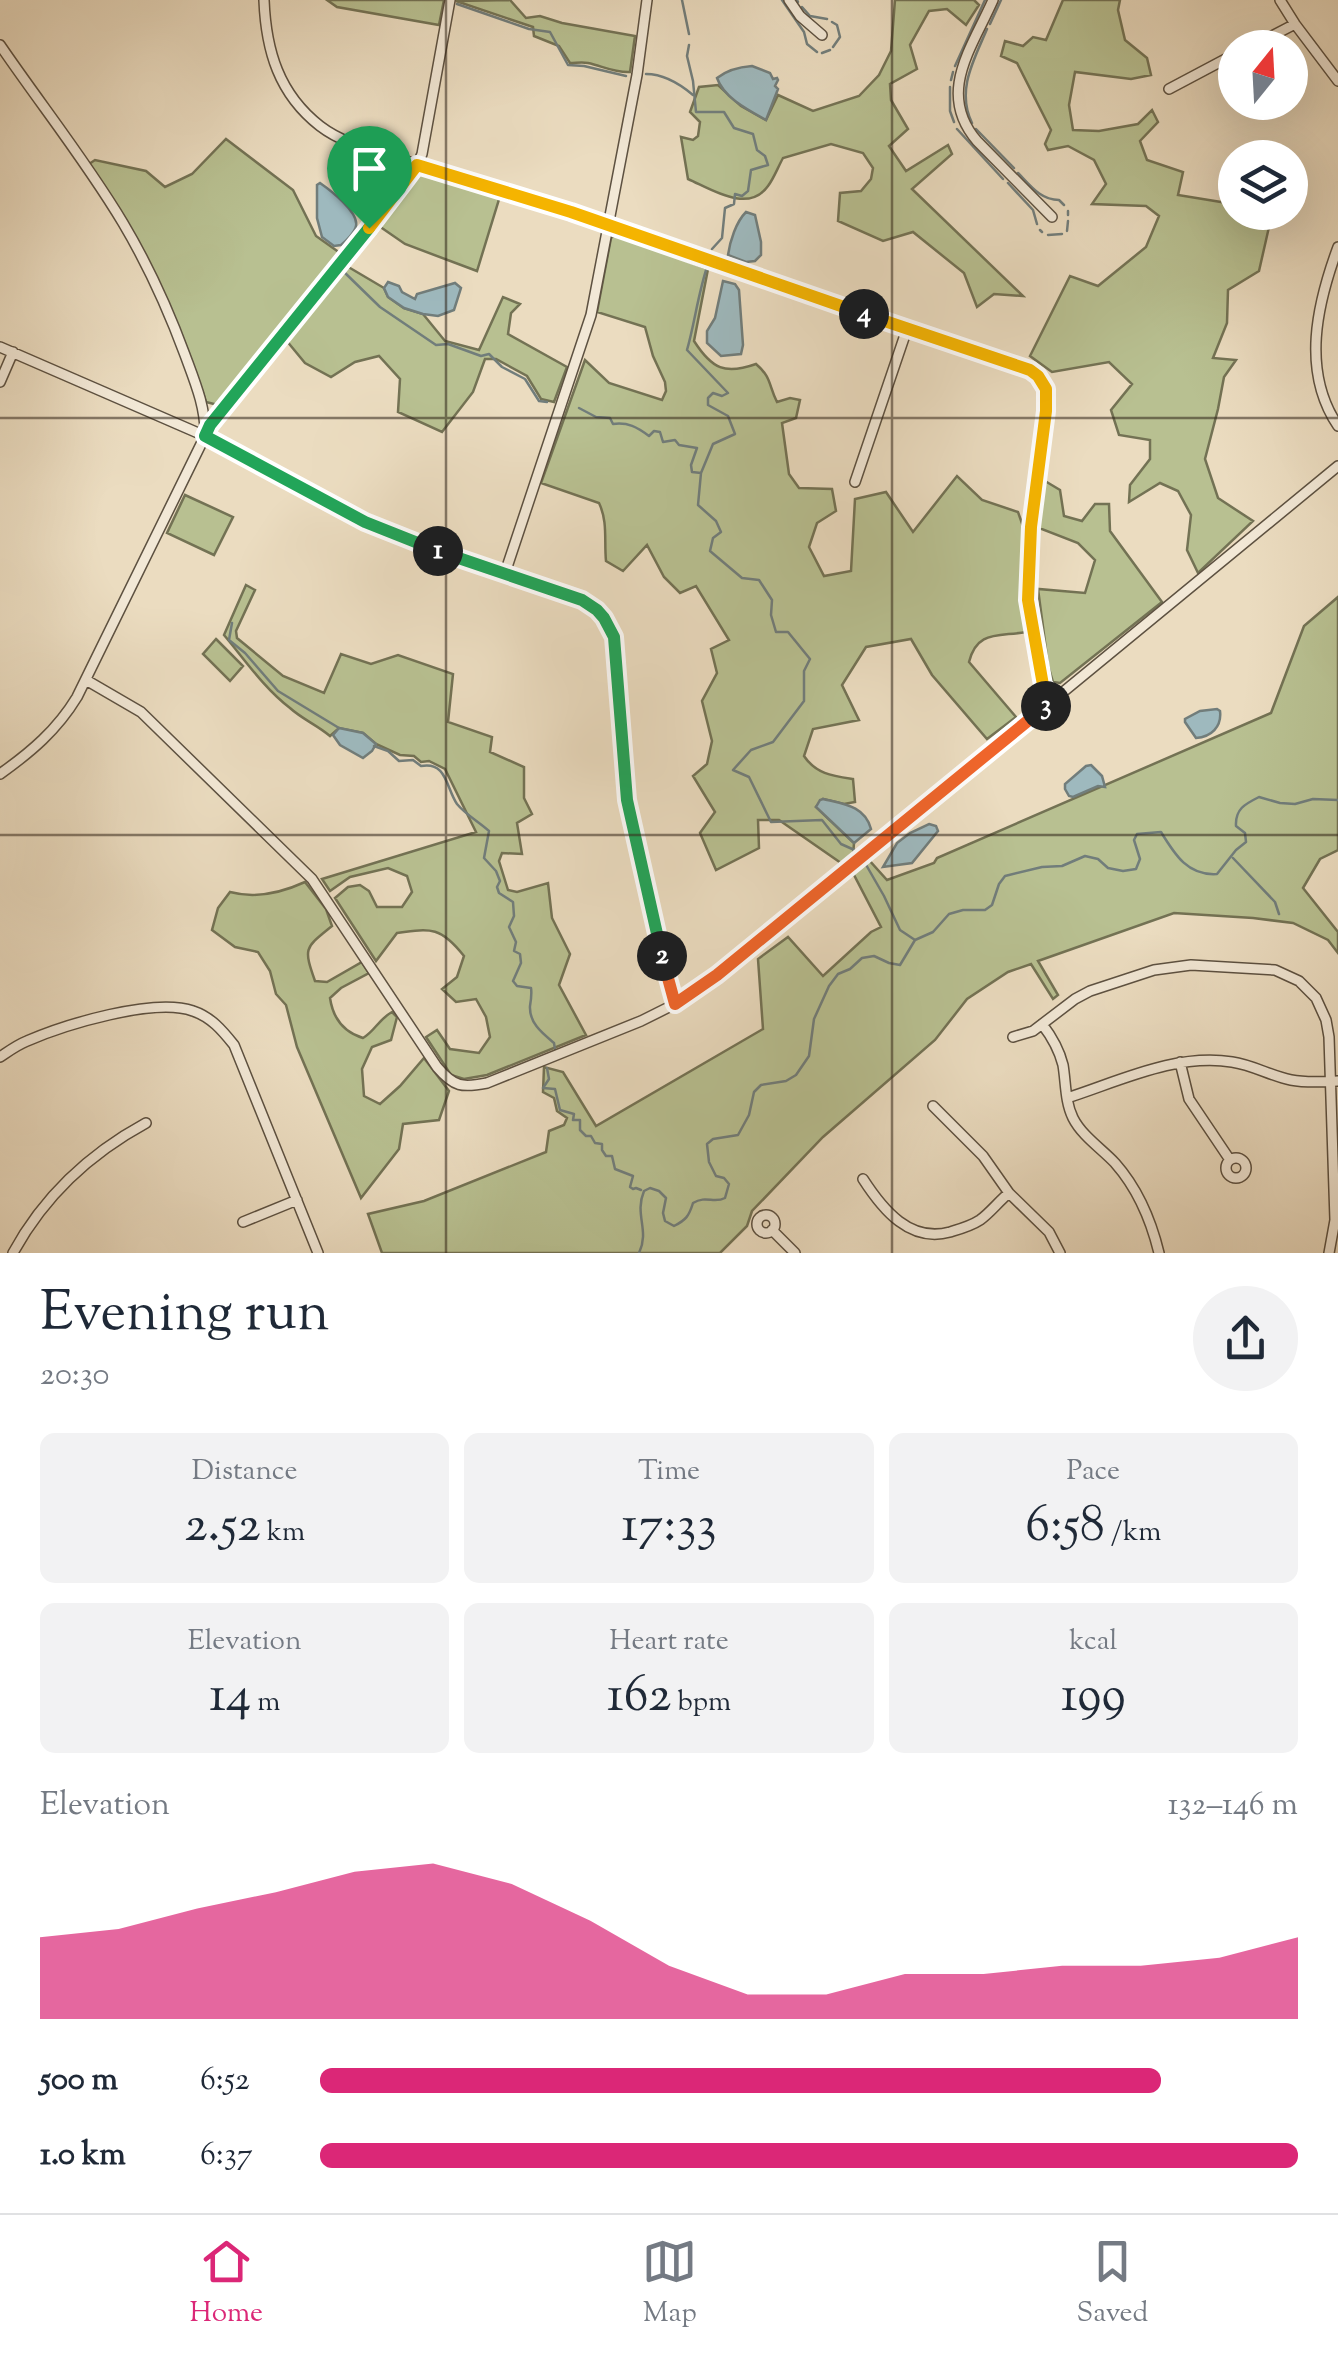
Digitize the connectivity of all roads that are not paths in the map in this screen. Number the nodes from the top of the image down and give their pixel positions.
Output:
1 (264, 0) edge
2 (450, 0) edge
3 (646, 0) edge
4 (789, 0) edge
5 (993, 0) edge
6 (1280, 0) edge
7 (1294, 24) junction
8 (1283, 30) edge
9 (822, 35) dead end
10 (0, 46) edge
11 (1218, 63) edge
12 (1338, 81) edge
13 (1168, 88) dead end
14 (417, 165) junction
15 (1052, 218) dead end
16 (608, 225) junction
17 (1338, 247) edge
18 (907, 329) junction
19 (0, 347) edge
20 (13, 352) junction
21 (0, 382) edge
22 (1338, 426) edge
23 (205, 436) junction
24 (1338, 466) edge
25 (855, 482) dead end
26 (505, 573) junction
27 (86, 680) junction
28 (1054, 700) junction
29 (0, 774) edge
30 (675, 1004) junction
31 (1042, 1024) junction
32 (1013, 1037) dead end
33 (0, 1057) edge
34 (1180, 1062) junction
35 (1335, 1081) edge
36 (1068, 1098) junction
37 (933, 1106) dead end
38 (146, 1123) dead end
39 (1230, 1160) dead end
40 (1336, 1175) edge
41 (863, 1179) dead end
42 (1009, 1192) junction
43 (297, 1200) junction
44 (244, 1222) dead end
45 (772, 1230) dead end
46 (13, 1253) edge
47 (318, 1253) edge
48 (795, 1253) edge
49 (1060, 1253) edge
50 (1159, 1253) edge
51 (1328, 1253) edge

1 - 14 street
2 - 14 street
3 - 16 street
4 - 9 street
5 - 15 street
6 - 7 street
7 - 8 street
7 - 12 street
10 - 23 street
11 - 13 street
14 - 16 street
14 - 23 street
16 - 18 street
16 - 26 street
17 - 22 street
18 - 25 street
18 - 28 street
19 - 20 street
20 - 21 street
20 - 23 street
23 - 26 street
23 - 27 street
24 - 28 street
26 - 30 street
27 - 29 street
27 - 30 street
28 - 30 street
31 - 32 street
31 - 35 street
31 - 36 street
33 - 43 street
34 - 35 street
34 - 36 street
34 - 39 street
35 - 40 street
36 - 50 street
37 - 42 street
38 - 46 street
40 - 51 street
41 - 42 street
42 - 49 street
43 - 44 street
43 - 47 street
45 - 48 street

